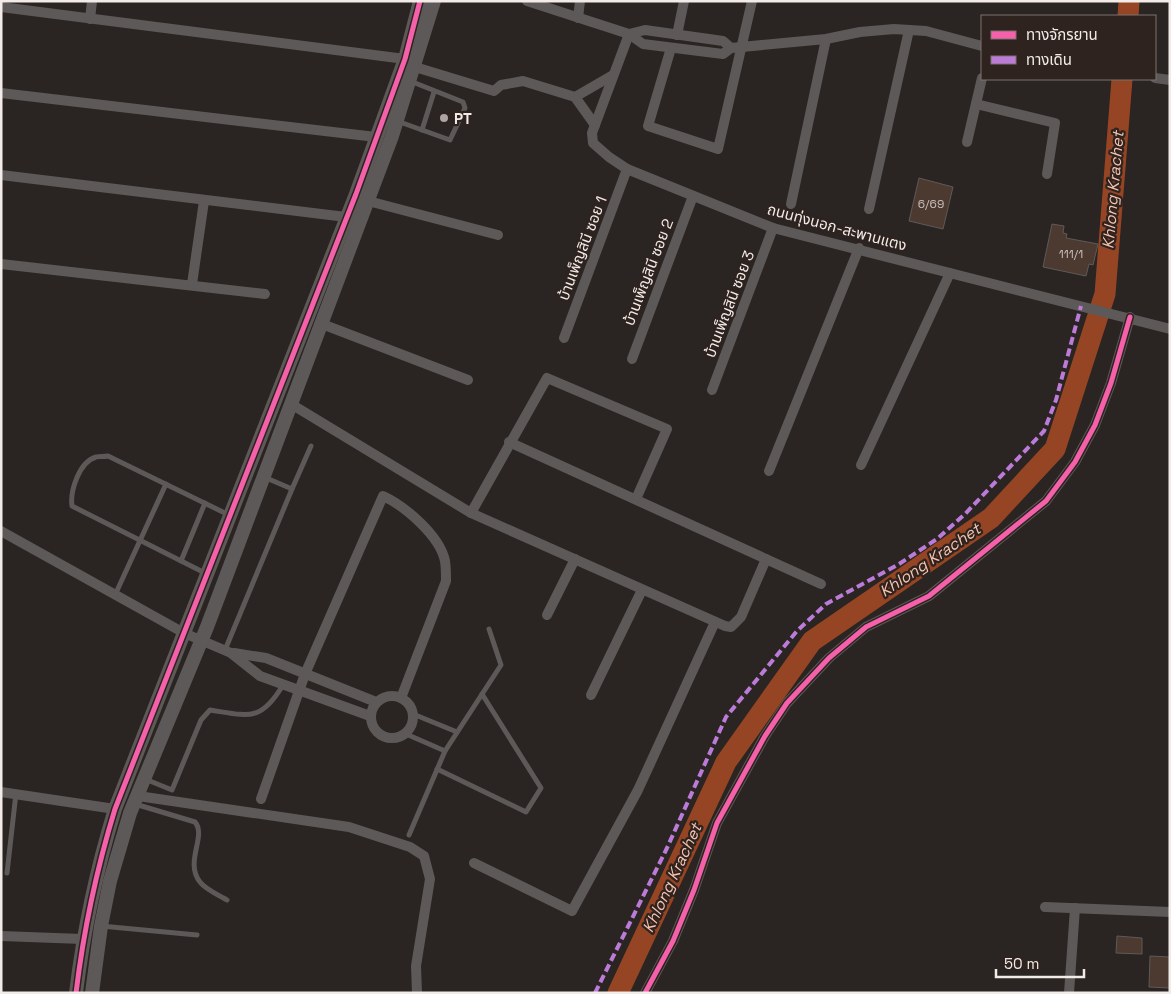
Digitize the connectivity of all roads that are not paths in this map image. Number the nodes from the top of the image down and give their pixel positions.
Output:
1 (92, 1) edge
2 (420, 1) edge
3 (434, 1) edge
4 (527, 1) edge
5 (580, 1) edge
6 (684, 1) edge
7 (752, 1) edge
8 (1, 8) edge
9 (578, 18) junction
10 (90, 19) junction
11 (909, 30) junction
12 (628, 34) junction
13 (677, 35) junction
14 (826, 39) junction
15 (981, 46) edge
16 (743, 47) junction
17 (671, 48) junction
18 (731, 48) junction
19 (410, 63) junction
20 (613, 75) junction
21 (1156, 78) edge
22 (982, 80) edge
23 (1170, 80) edge
24 (410, 81) junction
25 (434, 92) junction
26 (1, 93) edge
27 (575, 96) junction
28 (976, 104) junction
29 (397, 121) junction
30 (595, 125) junction
31 (422, 130) junction
32 (376, 138) junction
33 (968, 142) dead end
34 (627, 169) junction
35 (1047, 174) dead end
36 (1, 176) edge
37 (693, 196) junction
38 (204, 200) junction
39 (368, 201) junction
40 (790, 204) dead end
41 (868, 209) dead end
42 (346, 217) junction
43 (773, 228) junction
44 (498, 235) dead end
45 (859, 248) junction
46 (1, 264) edge
47 (950, 273) junction
48 (192, 284) junction
49 (265, 294) dead end
50 (1125, 316) junction
51 (322, 324) junction
52 (1170, 329) edge
53 (564, 338) dead end
54 (632, 359) dead end
55 (468, 380) dead end
56 (712, 390) dead end
57 (291, 404) junction
58 (509, 442) junction
59 (310, 446) dead end
60 (861, 465) dead end
61 (769, 471) dead end
62 (264, 477) junction
63 (166, 484) junction
64 (292, 489) junction
65 (636, 499) junction
66 (205, 503) junction
67 (471, 513) junction
68 (230, 515) junction
69 (1, 531) edge
70 (140, 540) junction
71 (575, 559) junction
72 (766, 559) junction
73 (181, 560) junction
74 (207, 574) junction
75 (822, 584) dead end
76 (642, 590) junction
77 (115, 595) junction
78 (547, 614) dead end
79 (715, 622) junction
80 (489, 629) dead end
81 (184, 633) junction
82 (202, 640) junction
83 (228, 651) junction
84 (305, 674) junction
85 (283, 685) junction
86 (299, 691) junction
87 (482, 694) junction
88 (591, 695) dead end
89 (401, 698) junction
90 (376, 702) junction
91 (413, 714) junction
92 (370, 716) junction
93 (457, 732) junction
94 (406, 734) junction
95 (445, 752) junction
96 (437, 769) junction
97 (144, 779) junction
98 (1, 792) edge
99 (16, 793) junction
100 (261, 799) dead end
101 (136, 800) junction
102 (115, 808) junction
103 (409, 835) dead end
104 (474, 863) dead end
105 (7, 873) dead end
106 (226, 900) dead end
107 (1045, 907) dead end
108 (1075, 908) junction
109 (1170, 912) edge
110 (101, 926) junction
111 (197, 935) dead end
112 (1, 936) edge
113 (82, 939) junction
114 (76, 993) edge
115 (92, 993) edge
116 (417, 993) edge
117 (645, 993) edge
118 (1069, 993) edge

1 - 10 street
2 - 19 street
3 - 19 street
4 - 9 street
5 - 9 street
6 - 13 street
7 - 16 street
8 - 10 street
9 - 12 street
10 - 19 street
11 - 14 street
11 - 15 street
11 - 41 street
12 - 13 street
12 - 17 street
12 - 20 street, ถนนทุ่งนอก-สะพานแตง
13 - 18 street
14 - 16 street
14 - 40 street
16 - 17 street
16 - 18 street
17 - 18 street
19 - 24 street
19 - 27 street
19 - 32 street
20 - 27 street
20 - 30 street, ถนนทุ่งนอก-สะพานแตง
21 - 23 street
22 - 28 street
24 - 25 lane
24 - 29 street
25 - 31 lane
25 - 31 lane
26 - 32 street
27 - 30 street
28 - 33 street
28 - 35 street
29 - 31 lane
29 - 39 street
30 - 34 street, ถนนทุ่งนอก-สะพานแตง
32 - 42 street
34 - 37 street, ถนนทุ่งนอก-สะพานแตง
34 - 53 street, บ้านเพ็ญสินี ซอย 1
36 - 38 street
37 - 43 street, ถนนทุ่งนอก-สะพานแตง
37 - 54 street, บ้านเพ็ญสินี ซอย 2
38 - 42 street
38 - 48 street
39 - 44 street
39 - 51 street
42 - 68 street
43 - 45 street, ถนนทุ่งนอก-สะพานแตง
43 - 56 street, บ้านเพ็ญสินี ซอย 3
45 - 47 street, ถนนทุ่งนอก-สะพานแตง
45 - 61 street
46 - 48 street
47 - 50 street, ถนนทุ่งนอก-สะพานแตง
47 - 60 street
48 - 49 street
50 - 52 street, ถนนทุ่งนอก-สะพานแตง
50 - 117 street
51 - 55 street
51 - 57 street
57 - 62 street
57 - 67 street
58 - 65 street
58 - 65 street
58 - 67 street
59 - 64 lane
62 - 64 lane
62 - 82 street
63 - 66 lane
63 - 70 lane
63 - 70 lane
64 - 83 lane
65 - 72 street
66 - 68 lane
66 - 73 lane
67 - 71 street
68 - 74 street
69 - 77 street
70 - 73 lane
70 - 77 lane
71 - 76 street
71 - 78 street
72 - 75 street
72 - 79 street
73 - 74 lane
74 - 81 street
76 - 79 street
76 - 88 street
77 - 81 street
79 - 104 street
80 - 87 lane
81 - 82 street
81 - 102 street
82 - 83 street
82 - 97 street
83 - 84 street
83 - 85 street
84 - 86 street
84 - 89 street
84 - 90 street
85 - 86 street
85 - 97 lane
86 - 92 street
86 - 100 street
87 - 93 lane
87 - 96 lane
89 - 90 street
89 - 91 street
90 - 92 street
91 - 93 lane
91 - 94 street
92 - 94 street
93 - 95 lane
94 - 95 lane
95 - 96 lane
96 - 103 lane
97 - 101 street
98 - 99 street
99 - 102 street
99 - 105 lane
101 - 106 lane
101 - 110 street
101 - 116 street
102 - 113 street
107 - 108 street
108 - 109 street
108 - 118 street
110 - 111 lane
110 - 115 street
112 - 113 street
113 - 114 street

